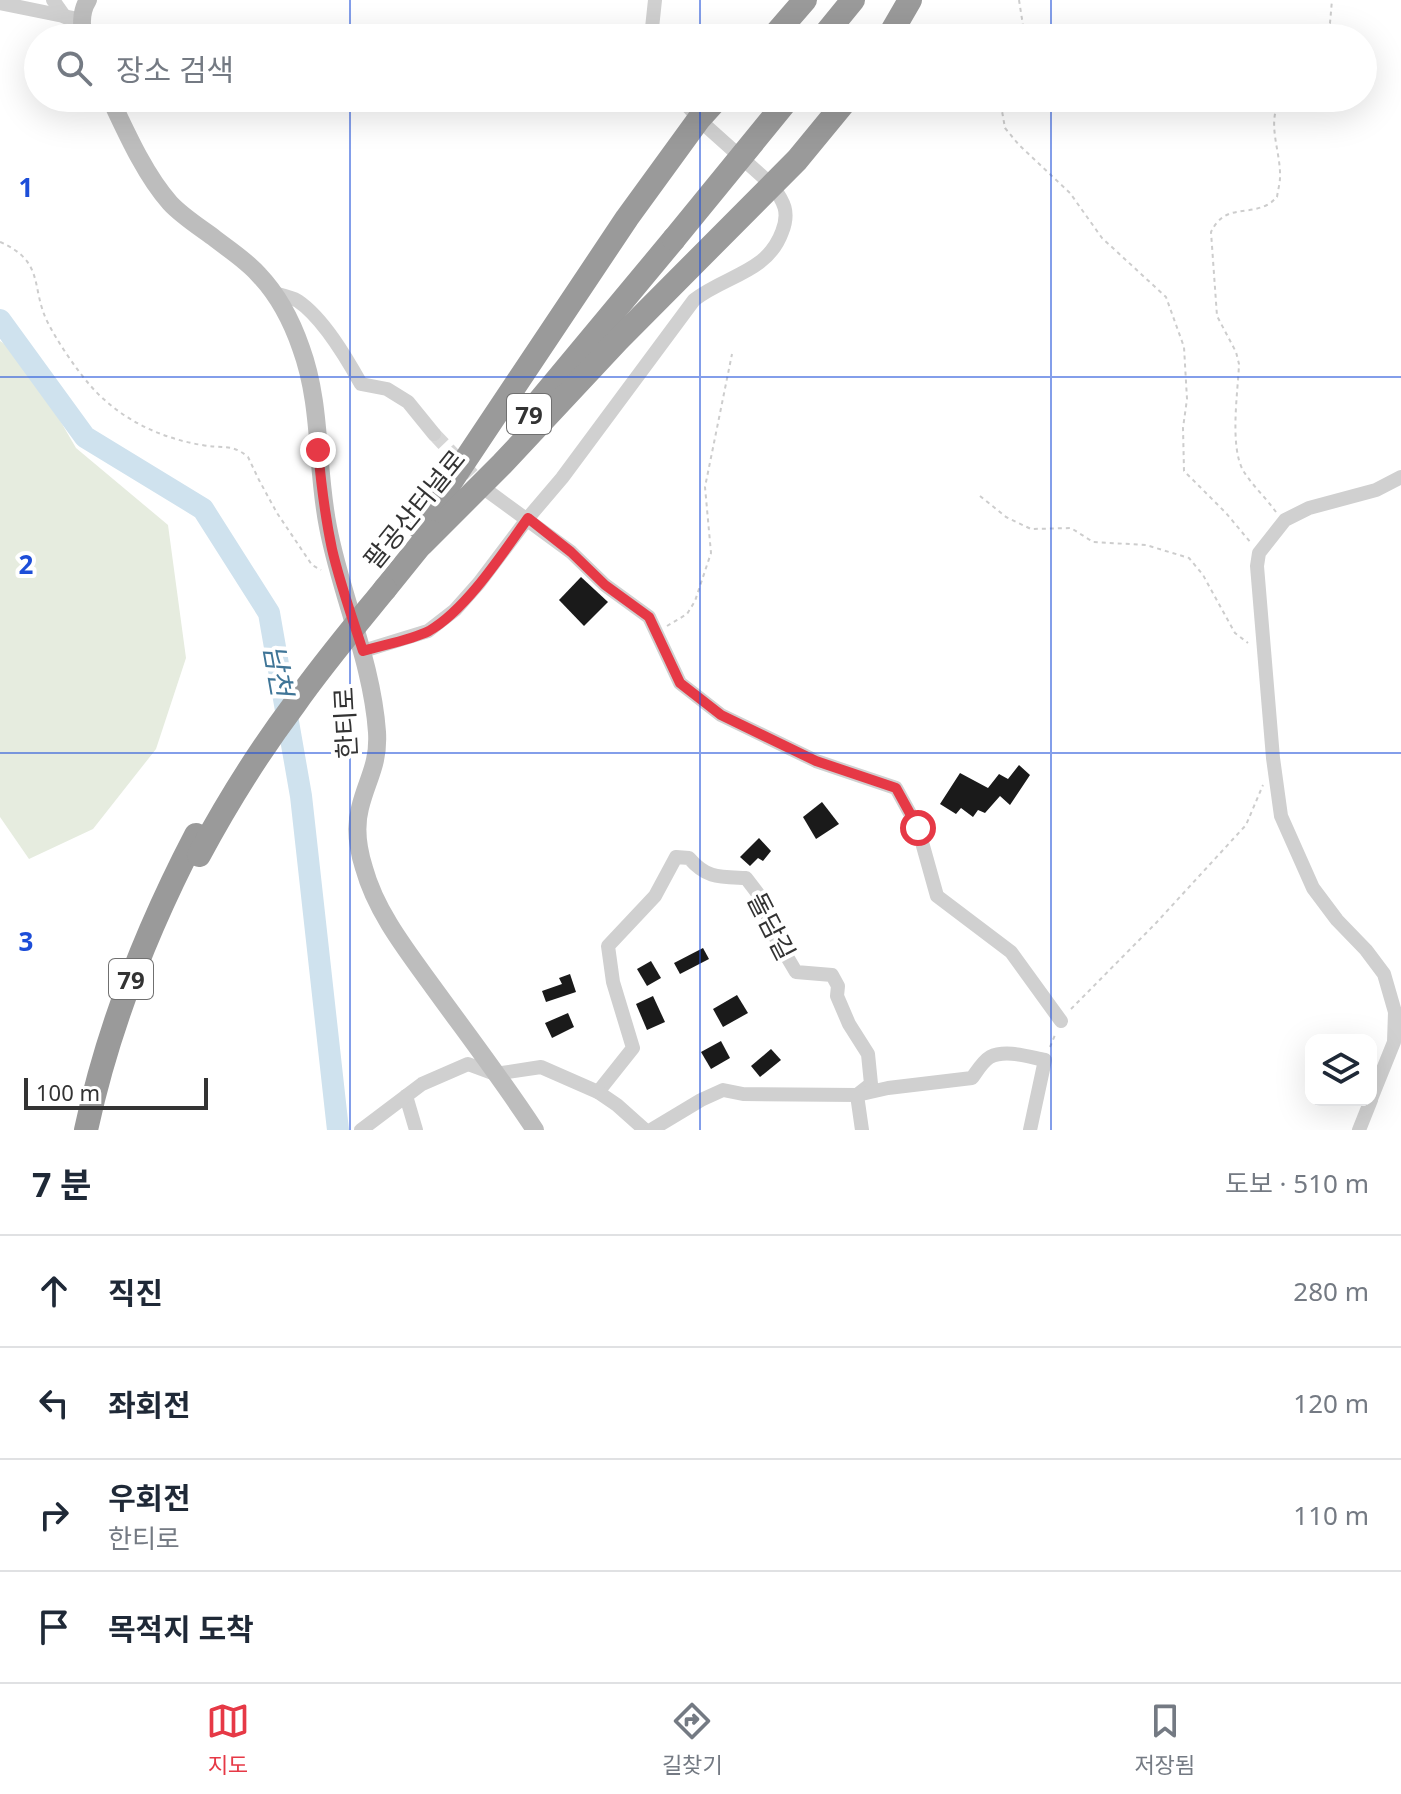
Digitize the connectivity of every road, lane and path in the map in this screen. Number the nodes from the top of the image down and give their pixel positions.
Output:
1 (53, 0) edge
2 (88, 0) edge
3 (655, 0) edge
4 (805, 0) edge
5 (853, 0) edge
6 (869, 0) edge
7 (910, 0) edge
8 (1019, 0) edge
9 (1332, 0) edge
10 (0, 3) edge
11 (74, 24) edge
12 (76, 24) edge
13 (77, 24) edge
14 (652, 24) edge
15 (784, 24) edge
16 (837, 24) edge
17 (842, 24) edge
18 (896, 24) edge
19 (1023, 24) edge
20 (1330, 24) edge
21 (117, 112) edge
22 (693, 112) edge
23 (705, 112) edge
24 (762, 112) edge
25 (777, 112) edge
26 (836, 112) edge
27 (1002, 112) edge
28 (1275, 112) edge
29 (699, 119) junction
30 (772, 185) junction
31 (669, 235) junction
32 (0, 242) edge
33 (273, 293) junction
34 (732, 354) dead end
35 (434, 434) tunnel mouth
36 (1401, 477) edge
37 (485, 489) tunnel mouth
38 (980, 496) dead end
39 (528, 518) junction
40 (1283, 522) junction
41 (421, 536) junction
42 (1259, 553) junction
43 (338, 571) junction
44 (656, 633) junction
45 (363, 651) junction
46 (1266, 655) junction
47 (1263, 785) dead end
48 (197, 845) junction
49 (1061, 1021) junction
50 (1045, 1060) junction
51 (495, 1074) junction
52 (1377, 1085) edge
53 (598, 1092) junction
54 (857, 1095) junction
55 (406, 1096) junction
56 (1369, 1106) edge
57 (86, 1130) edge
58 (99, 1130) edge
59 (361, 1130) edge
60 (416, 1130) edge
61 (535, 1130) edge
62 (645, 1130) edge
63 (651, 1130) edge
64 (862, 1130) edge
65 (1030, 1130) edge
66 (1359, 1130) edge

1 - 12 street
2 - 13 street
3 - 14 street
4 - 15 highway
5 - 16 highway
6 - 17 highway
7 - 18 highway
8 - 19 path
9 - 20 path
10 - 11 street
21 - 33 street, 한티로
22 - 29 street
23 - 29 highway
24 - 31 highway, 팔공산터널로 / 79
25 - 31 highway, 팔공산터널로 / 79, bridge
26 - 30 highway
27 - 42 path
28 - 40 path
29 - 30 street
29 - 41 highway
30 - 39 street
30 - 41 highway
31 - 41 highway, 팔공산터널로 / 79
32 - 43 path
33 - 35 street
33 - 43 street, 한티로
34 - 44 path
36 - 40 street
37 - 39 street
38 - 46 path
39 - 44 street
39 - 45 street
40 - 42 street
41 - 48 highway, 팔공산터널로 / 79
42 - 46 street
43 - 45 street, 한티로
44 - 49 street
45 - 51 street, 한티로
46 - 52 street
47 - 49 path
48 - 57 highway, 팔공산터널로 / 79
48 - 58 highway, 팔공산터널로 / 79
49 - 50 path
50 - 54 street
50 - 65 street
51 - 53 street
51 - 55 street
51 - 61 street, 한티로
53 - 54 street, 돌담길
53 - 62 street
54 - 63 street
54 - 64 street, 돌담길
55 - 59 street
55 - 60 street
56 - 66 street

